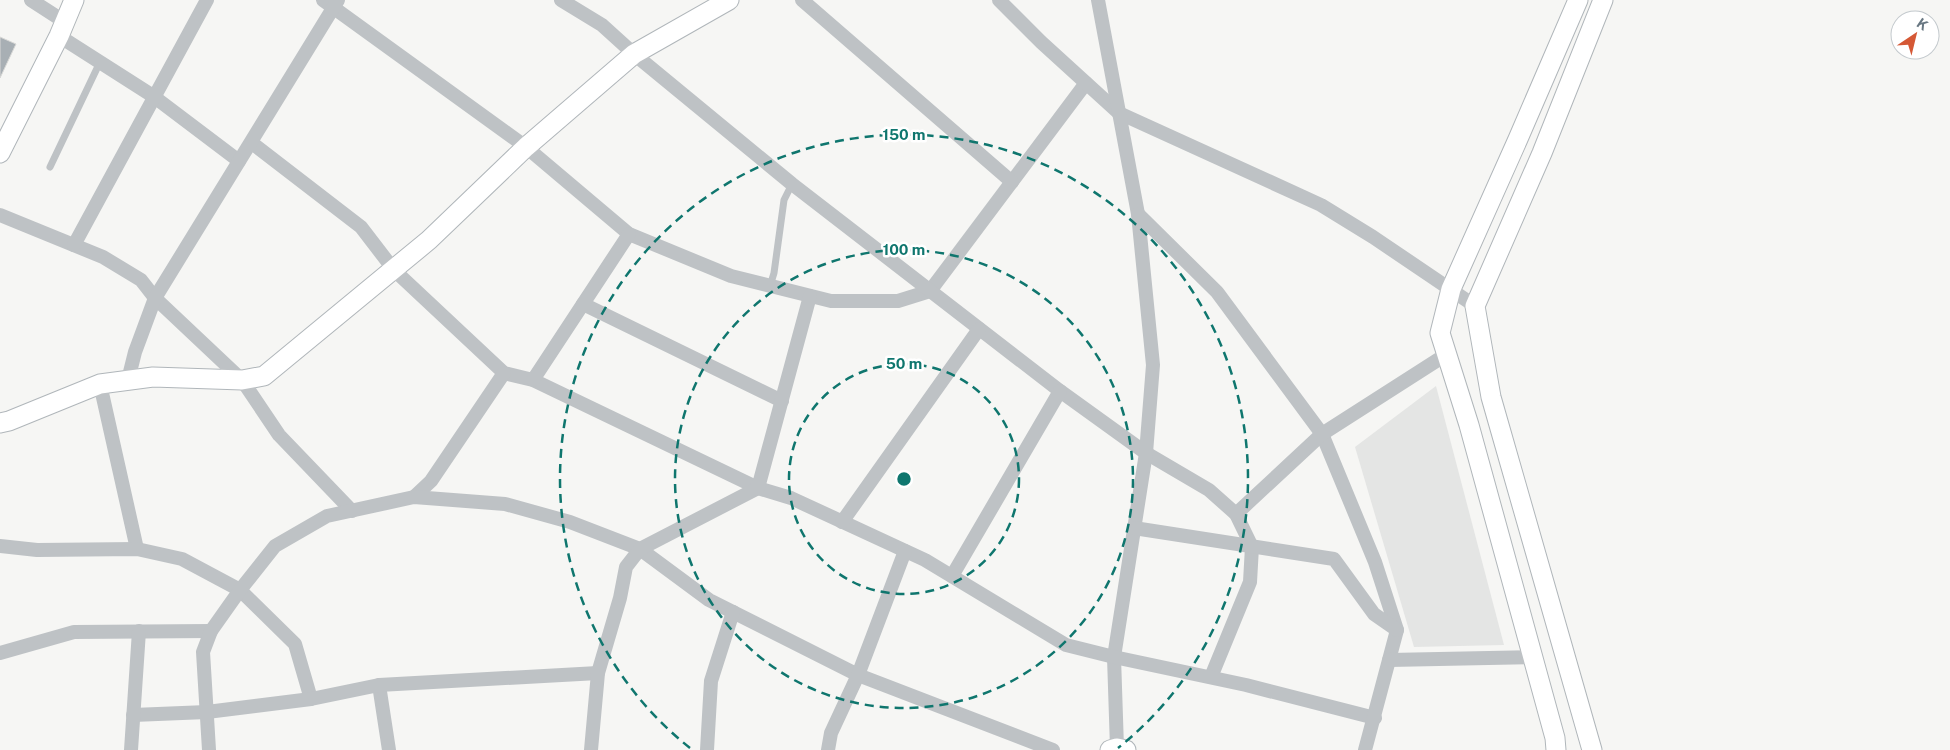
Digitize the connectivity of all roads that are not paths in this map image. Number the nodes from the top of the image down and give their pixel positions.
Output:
1 (31, 0) edge
2 (74, 0) edge
3 (207, 0) edge
4 (561, 0) edge
5 (729, 0) edge
6 (802, 0) edge
7 (999, 0) edge
8 (1098, 0) edge
9 (1578, 0) edge
10 (1603, 0) edge
11 (332, 2) edge
12 (62, 29) junction
13 (634, 54) junction
14 (100, 62) junction
15 (1086, 83) junction
16 (153, 96) junction
17 (1119, 113) junction
18 (252, 143) junction
19 (526, 146) junction
20 (0, 153) edge
21 (239, 161) junction
22 (50, 167) dead end
23 (1012, 182) junction
24 (792, 184) junction
25 (1138, 214) junction
26 (0, 215) edge
27 (629, 234) junction
28 (74, 245) junction
29 (394, 270) junction
30 (770, 286) junction
31 (1451, 289) junction
32 (930, 291) junction
33 (810, 296) junction
34 (155, 298) junction
35 (582, 304) junction
36 (1475, 306) junction
37 (979, 329) junction
38 (1447, 354) junction
39 (504, 373) junction
40 (128, 380) junction
41 (242, 380) junction
42 (533, 380) junction
43 (100, 384) junction
44 (1060, 391) junction
45 (782, 401) junction
46 (0, 423) edge
47 (1322, 434) junction
48 (1146, 454) junction
49 (758, 488) junction
50 (414, 497) junction
51 (352, 511) junction
52 (1236, 514) junction
53 (842, 522) junction
54 (1134, 528) junction
55 (0, 546) edge
56 (1252, 547) junction
57 (137, 549) junction
58 (640, 549) junction
59 (905, 551) junction
60 (952, 576) junction
61 (240, 590) junction
62 (733, 612) junction
63 (211, 630) junction
64 (1397, 630) junction
65 (139, 631) junction
66 (0, 653) edge
67 (1533, 657) junction
68 (1114, 658) junction
69 (1389, 660) junction
70 (598, 672) junction
71 (858, 675) junction
72 (1210, 678) junction
73 (380, 684) junction
74 (311, 699) junction
75 (207, 712) junction
76 (133, 715) junction
77 (1375, 718) junction
78 (1118, 749) edge
79 (131, 750) edge
80 (209, 750) edge
81 (389, 750) edge
82 (591, 750) edge
83 (707, 750) edge
84 (828, 750) edge
85 (1053, 750) edge
86 (1365, 750) edge
87 (1556, 750) edge
88 (1592, 750) edge

1 - 12 street
2 - 12 street
3 - 16 street
4 - 13 street
5 - 13 street
6 - 23 street
7 - 15 street
8 - 17 street
9 - 31 street
10 - 36 street
11 - 18 street
11 - 19 street
12 - 14 street
12 - 20 street
13 - 19 street
13 - 24 street
14 - 16 street
14 - 22 lane
15 - 17 street
15 - 23 street
16 - 21 street
16 - 28 street
17 - 25 street
17 - 31 street
18 - 21 street
18 - 29 street
19 - 27 street
19 - 29 street
21 - 34 street
23 - 32 street
24 - 30 lane
24 - 32 street
25 - 47 street
25 - 48 street
26 - 28 street
27 - 30 street
27 - 35 street
28 - 34 street
29 - 39 street
29 - 41 street
30 - 33 street
31 - 36 street
31 - 38 street
32 - 33 street
32 - 37 street
33 - 45 street
34 - 40 street
34 - 41 street
35 - 42 street
35 - 45 street
36 - 88 street
37 - 44 street
37 - 53 street
38 - 47 street
38 - 67 street
39 - 42 street
39 - 50 street
40 - 41 street
40 - 43 street
41 - 51 street
42 - 49 street
43 - 46 street
43 - 57 street
44 - 48 street
44 - 60 street
45 - 49 street
47 - 52 street
47 - 64 street
48 - 52 street
48 - 54 street
49 - 53 street
49 - 58 street
50 - 51 street
50 - 58 street
51 - 61 street
52 - 56 street
53 - 59 street
54 - 56 street
54 - 68 street
55 - 57 street
56 - 64 street
56 - 72 street
57 - 61 street
58 - 62 street
58 - 70 street
59 - 60 street
59 - 71 street
60 - 68 street
61 - 63 street
61 - 74 street
62 - 71 street
62 - 83 street
63 - 65 street
63 - 75 street
64 - 69 street
65 - 66 street
65 - 76 street
67 - 69 street
67 - 87 street
68 - 72 street
68 - 78 street
69 - 77 street
70 - 73 street
70 - 82 street
71 - 84 street
71 - 85 street
72 - 77 street
73 - 74 street
73 - 81 street
74 - 75 street
75 - 76 street
75 - 80 street
76 - 79 street
77 - 86 street

